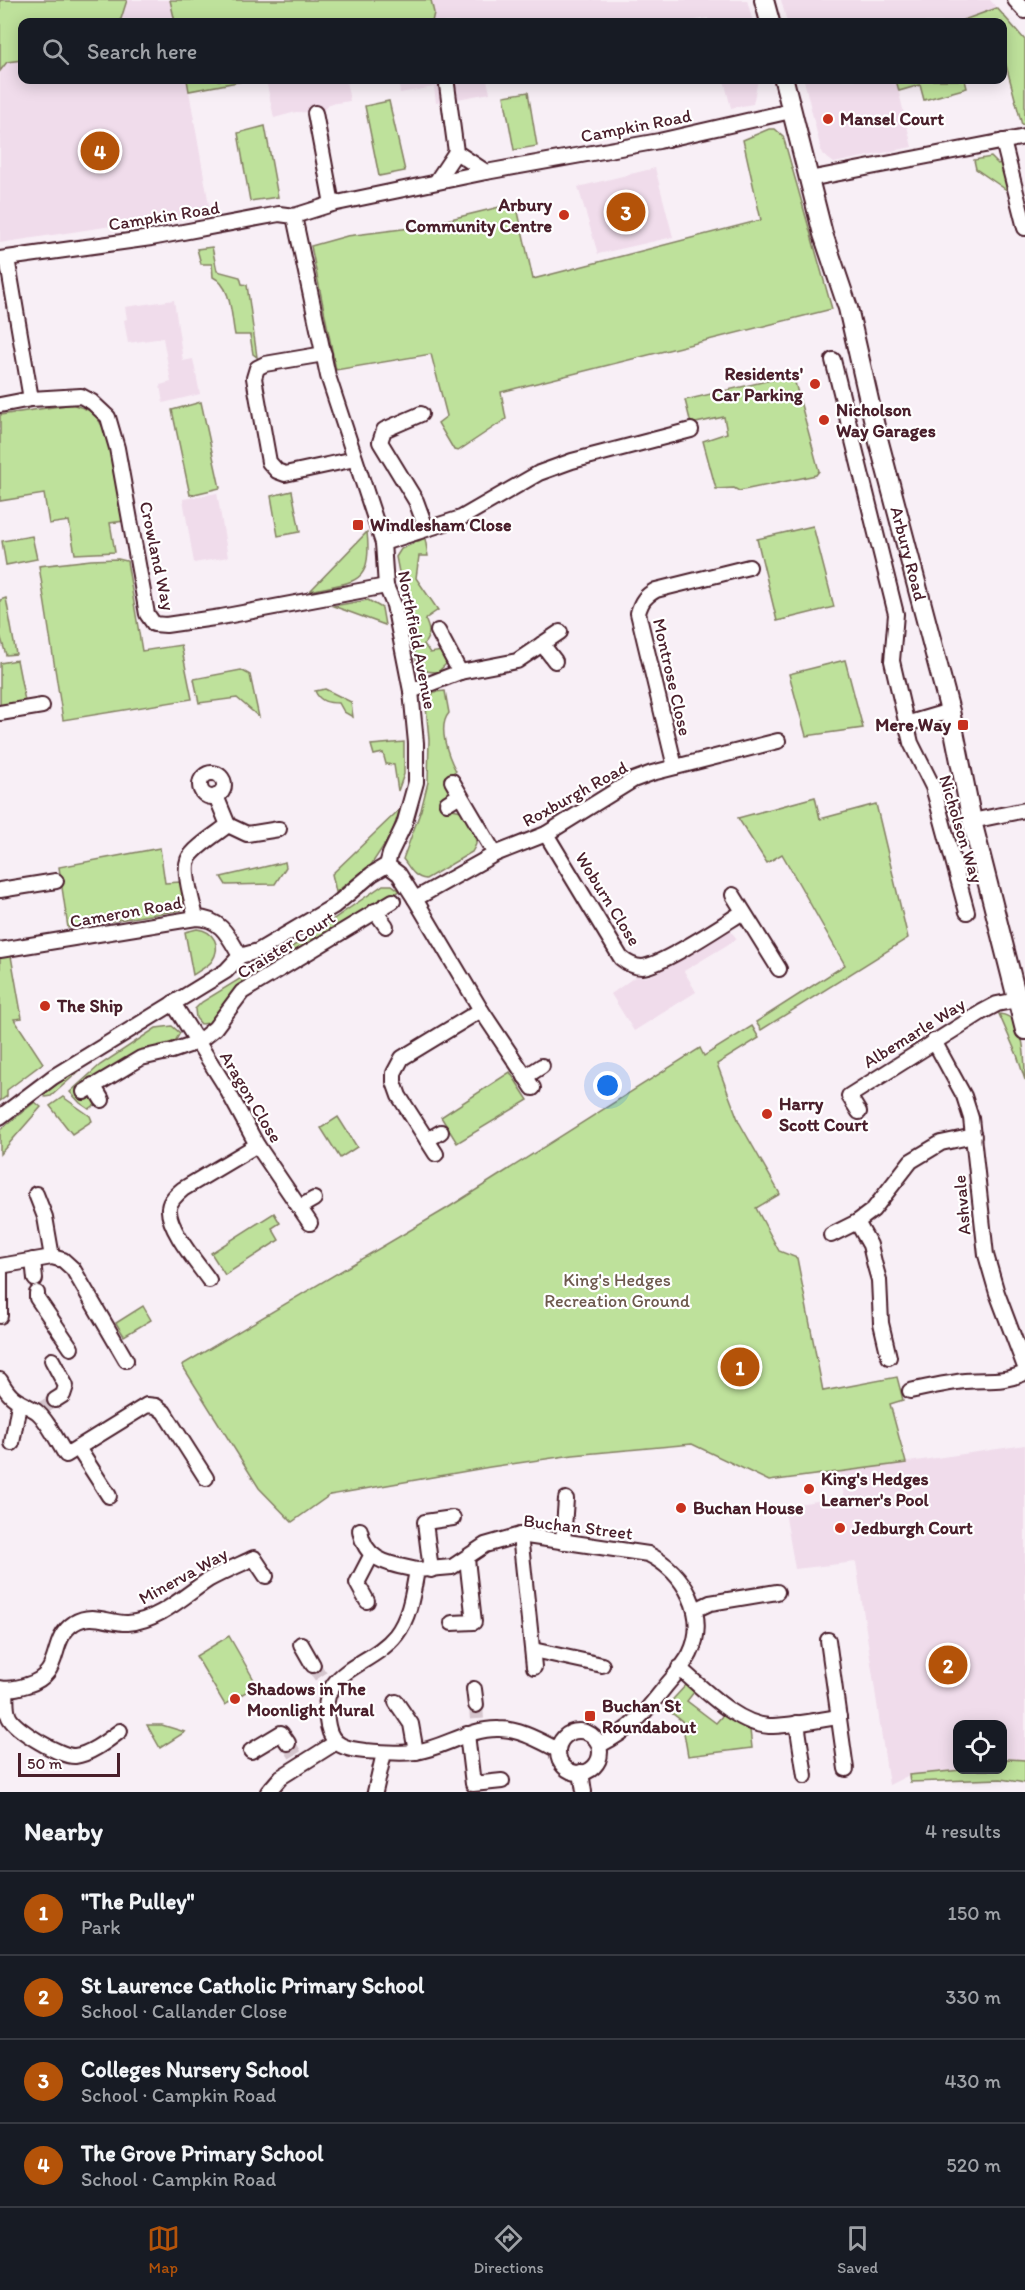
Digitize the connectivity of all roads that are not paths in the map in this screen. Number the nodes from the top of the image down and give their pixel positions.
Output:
1 (764, 0) edge
2 (1015, 0) edge
3 (1025, 11) edge
4 (769, 18) edge
5 (785, 84) edge
6 (447, 85) dead end
7 (791, 111) junction
8 (315, 112) dead end
9 (1025, 137) edge
10 (1003, 141) junction
11 (456, 152) junction
12 (486, 172) junction
13 (809, 179) junction
14 (436, 182) junction
15 (332, 204) junction
16 (294, 216) junction
17 (1025, 228) edge
18 (4, 258) edge
19 (324, 354) junction
20 (833, 360) dead end
21 (31, 399) junction
22 (0, 405) edge
23 (421, 414) dead end
24 (691, 430) dead end
25 (355, 459) junction
26 (426, 528) junction
27 (383, 543) junction
28 (749, 567) dead end
29 (386, 586) junction
30 (438, 631) dead end
31 (560, 632) dead end
32 (542, 644) junction
33 (555, 661) dead end
34 (460, 672) junction
35 (411, 692) junction
36 (42, 706) dead end
37 (950, 711) junction
38 (0, 713) edge
39 (906, 724) junction
40 (778, 741) dead end
41 (675, 767) junction
42 (452, 781) dead end
43 (460, 795) junction
44 (216, 796) dead end
45 (447, 803) dead end
46 (1025, 810) edge
47 (972, 821) junction
48 (228, 825) junction
49 (279, 829) dead end
50 (546, 834) junction
51 (495, 854) junction
52 (387, 865) junction
53 (56, 881) dead end
54 (0, 890) edge
55 (733, 895) dead end
56 (415, 899) junction
57 (393, 901) dead end
58 (375, 911) junction
59 (743, 912) junction
60 (967, 912) dead end
61 (196, 918) junction
62 (386, 926) dead end
63 (0, 950) edge
64 (240, 956) junction
65 (779, 969) dead end
66 (1017, 1000) junction
67 (173, 1003) junction
68 (481, 1010) junction
69 (1025, 1030) edge
70 (934, 1041) junction
71 (198, 1042) junction
72 (542, 1066) dead end
73 (102, 1100) dead end
74 (859, 1112) dead end
75 (2, 1114) edge
76 (441, 1132) dead end
77 (974, 1136) junction
78 (427, 1140) junction
79 (257, 1145) junction
80 (436, 1154) dead end
81 (36, 1194) dead end
82 (314, 1198) dead end
83 (300, 1207) junction
84 (857, 1222) junction
85 (310, 1223) dead end
86 (831, 1235) dead end
87 (52, 1257) junction
88 (33, 1260) junction
89 (0, 1266) edge
90 (209, 1273) dead end
91 (0, 1292) edge
92 (0, 1316) edge
93 (71, 1348) dead end
94 (889, 1357) dead end
95 (51, 1360) dead end
96 (126, 1360) dead end
97 (1025, 1367) edge
98 (1025, 1373) edge
99 (0, 1380) edge
100 (910, 1390) dead end
101 (19, 1404) junction
102 (45, 1406) junction
103 (12, 1443) dead end
104 (78, 1448) junction
105 (206, 1478) dead end
106 (109, 1496) dead end
107 (566, 1499) dead end
108 (453, 1518) dead end
109 (360, 1530) dead end
110 (520, 1535) junction
111 (563, 1542) junction
112 (371, 1556) junction
113 (467, 1559) junction
114 (417, 1570) junction
115 (431, 1570) junction
116 (266, 1576) dead end
117 (777, 1592) dead end
118 (367, 1601) dead end
119 (695, 1610) junction
120 (452, 1623) dead end
121 (828, 1640) dead end
122 (301, 1644) dead end
123 (532, 1650) junction
124 (602, 1665) dead end
125 (534, 1667) dead end
126 (679, 1668) junction
127 (332, 1686) junction
128 (3, 1689) edge
129 (474, 1689) dead end
130 (396, 1701) dead end
131 (476, 1705) tunnel mouth
132 (839, 1717) junction
133 (797, 1723) junction
134 (474, 1728) junction
135 (120, 1731) dead end
136 (288, 1743) dead end
137 (335, 1743) junction
138 (600, 1745) junction
139 (558, 1750) junction
140 (252, 1751) dead end
141 (416, 1752) junction
142 (384, 1753) junction
143 (846, 1769) dead end
144 (581, 1773) junction
145 (805, 1776) dead end
146 (502, 1781) dead end
147 (268, 1792) edge
148 (375, 1792) edge
149 (584, 1792) edge

1 - 4 street
2 - 3 street
5 - 7 street, Arbury Road
6 - 11 street
7 - 12 street, Campkin Road
7 - 13 street, Arbury Road
8 - 15 street
9 - 10 street
10 - 13 street
10 - 17 street
11 - 12 street
11 - 14 street
12 - 14 street, Campkin Road
13 - 37 street, Arbury Road
14 - 15 street, Campkin Road
15 - 16 street, Campkin Road
16 - 18 street, Campkin Road
16 - 19 street, Northfield Avenue
18 - 21 street
19 - 25 street, Northfield Avenue
19 - 25 street
20 - 39 street, Nicholson Way
21 - 22 street, Crowland Way
21 - 29 street, Crowland Way
23 - 26 street
24 - 26 street
25 - 27 street, Northfield Avenue
26 - 27 street
27 - 29 street, Northfield Avenue
28 - 41 street, Montrose Close
29 - 35 street, Northfield Avenue
30 - 34 street
31 - 32 street
32 - 33 street
32 - 34 street
34 - 35 street
35 - 52 street, Northfield Avenue
36 - 38 street
37 - 39 street
37 - 47 street, Arbury Road
39 - 60 street, Nicholson Way
40 - 41 street, Roxburgh Road
41 - 50 street, Roxburgh Road
42 - 43 street
43 - 45 street
43 - 51 street
44 - 48 street
46 - 47 street
47 - 66 street, Arbury Road
48 - 49 street
48 - 61 street
50 - 51 street, Roxburgh Road
50 - 59 street, Woburn Close
51 - 56 street, Roxburgh Road
52 - 56 street
52 - 64 street
53 - 54 street
55 - 59 street
56 - 68 street
57 - 58 street, Craister Court
58 - 62 street
58 - 71 street, Craister Court
59 - 65 street
61 - 63 street, Cameron Road
61 - 64 street, Cameron Road
64 - 67 street
66 - 69 street, Arbury Road
66 - 70 street, Albemarle Way
67 - 71 street, Aragon Close
67 - 75 street
68 - 72 street
68 - 78 street
70 - 74 street, Albemarle Way
70 - 77 street, Ashvale
71 - 73 street
71 - 79 street, Aragon Close
76 - 78 street
77 - 84 street
77 - 97 street, Ashvale
78 - 80 street
79 - 83 street, Aragon Close
79 - 90 street
81 - 87 street
82 - 83 street
83 - 85 street, Aragon Close
84 - 86 street
84 - 94 street
87 - 88 street
87 - 96 street
88 - 89 street
88 - 93 street
89 - 91 street
91 - 92 street
95 - 102 street
98 - 100 street
99 - 101 street
101 - 102 street
101 - 103 street
102 - 104 street
104 - 105 street
104 - 106 street
107 - 111 street
108 - 115 street
109 - 112 street
110 - 111 street, Buchan Street
110 - 113 street, Buchan Street
110 - 123 street
111 - 119 street, Buchan Street
112 - 114 street, Buchan Street
112 - 118 street
113 - 115 street, Buchan Street
113 - 120 street
114 - 115 street, Buchan Street
114 - 127 street
116 - 128 street, Minerva Way
117 - 119 street
119 - 126 street, Buchan Street
121 - 132 street
122 - 127 street
123 - 124 street
123 - 125 street
126 - 133 street
126 - 138 street, Buchan Street
127 - 137 street
128 - 135 street
129 - 131 street
130 - 141 street
132 - 133 street
132 - 143 street
133 - 145 street
134 - 139 street
134 - 141 street
134 - 146 street
136 - 140 street
137 - 142 street
137 - 147 street
138 - 139 street
138 - 144 street
139 - 144 street
141 - 142 street
142 - 148 street
144 - 149 street

